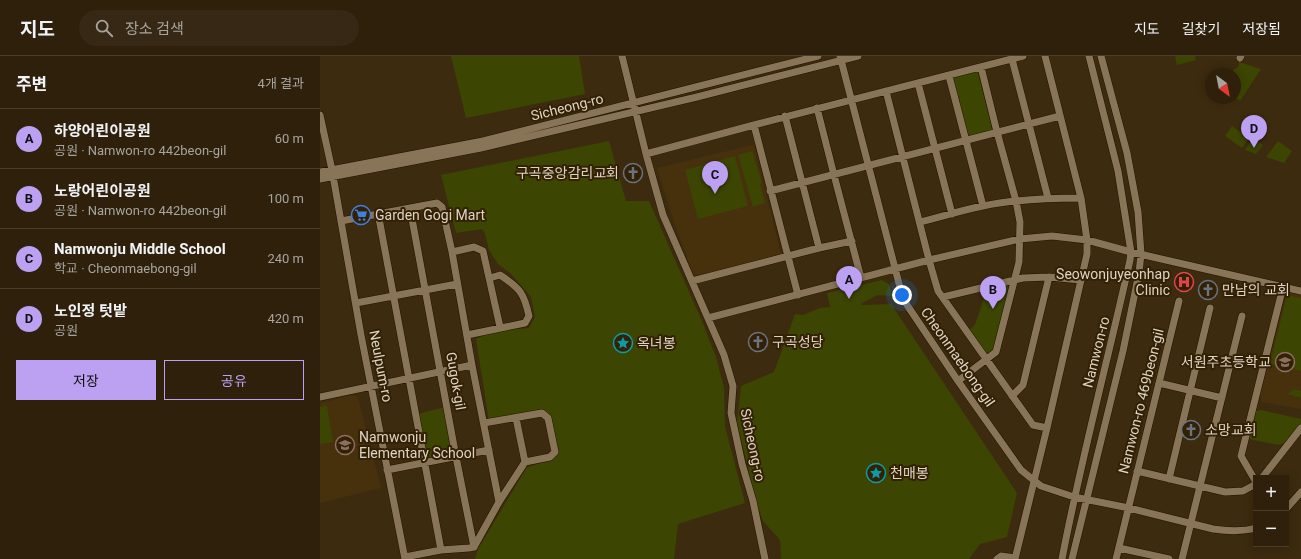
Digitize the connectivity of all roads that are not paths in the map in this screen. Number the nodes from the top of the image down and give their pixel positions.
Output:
1 (818, 56) edge
2 (858, 56) edge
3 (1023, 56) edge
4 (1045, 56) edge
5 (1089, 56) edge
6 (1101, 56) edge
7 (841, 58) edge
8 (1012, 59) junction
9 (623, 60) edge
10 (981, 67) junction
11 (949, 76) junction
12 (918, 83) junction
13 (886, 91) junction
14 (852, 100) junction
15 (633, 104) junction
16 (817, 108) junction
17 (635, 112) junction
18 (320, 115) edge
19 (785, 116) junction
20 (1060, 116) junction
21 (1029, 124) junction
22 (754, 125) junction
23 (997, 132) junction
24 (966, 140) junction
25 (934, 148) junction
26 (646, 154) junction
27 (903, 157) junction
28 (868, 165) junction
29 (320, 172) edge
30 (332, 173) junction
31 (834, 175) junction
32 (320, 179) edge
33 (802, 183) junction
34 (770, 191) junction
35 (1048, 198) junction
36 (1081, 198) junction
37 (1016, 201) junction
38 (983, 206) junction
39 (410, 208) junction
40 (378, 214) junction
41 (952, 214) junction
42 (341, 220) junction
43 (920, 222) junction
44 (1020, 239) junction
45 (1087, 240) junction
46 (852, 241) junction
47 (819, 248) junction
48 (452, 252) junction
49 (1131, 252) junction
50 (1141, 254) junction
51 (788, 256) junction
52 (929, 260) junction
53 (895, 269) junction
54 (1049, 277) junction
55 (490, 278) junction
56 (861, 278) junction
57 (1015, 280) junction
58 (1082, 280) junction
59 (692, 281) junction
60 (457, 284) junction
61 (1283, 286) junction
62 (425, 290) junction
63 (1301, 291) edge
64 (798, 295) junction
65 (394, 296) junction
66 (943, 297) junction
67 (1179, 301) dead end
68 (356, 303) junction
69 (1210, 308) dead end
70 (1242, 316) dead end
71 (708, 318) junction
72 (500, 327) junction
73 (467, 335) junction
74 (987, 360) junction
75 (472, 365) junction
76 (441, 371) junction
77 (408, 378) junction
78 (958, 381) junction
79 (1159, 383) junction
80 (371, 385) junction
81 (1190, 391) junction
82 (1012, 396) junction
83 (320, 397) edge
84 (1222, 398) junction
85 (516, 418) junction
86 (484, 423) junction
87 (1047, 428) junction
88 (1301, 428) edge
89 (489, 450) junction
90 (456, 457) junction
91 (425, 462) junction
92 (525, 462) junction
93 (387, 470) junction
94 (1137, 471) junction
95 (1264, 475) edge
96 (1169, 478) junction
97 (1253, 478) edge
98 (1033, 480) junction
99 (1253, 485) edge
100 (1200, 486) junction
101 (1301, 492) edge
102 (1074, 496) junction
103 (1086, 499) junction
104 (499, 502) junction
105 (1289, 506) edge
106 (1129, 508) junction
107 (1191, 524) junction
108 (1253, 528) edge
109 (474, 547) junction
110 (1119, 548) junction
111 (441, 550) junction
112 (1150, 557) edge
113 (405, 558) edge
114 (1015, 558) edge
115 (765, 559) edge
116 (997, 559) edge
117 (1062, 559) edge
118 (1072, 559) edge
119 (1116, 559) edge
120 (1170, 559) edge
121 (1182, 559) edge

1 - 15 street, Sicheong-ro
2 - 7 street, Sicheong-ro
3 - 8 street
4 - 20 street
5 - 49 street, Namwon-ro
6 - 50 street, Namwon-ro
7 - 14 street, Cheonmaebong-gil
7 - 17 street, Sicheong-ro
8 - 10 street
8 - 21 street
9 - 15 street
10 - 11 street
10 - 23 street
11 - 12 street
11 - 24 street
12 - 13 street
12 - 25 street
13 - 14 street
13 - 27 street, Cheonmaebong-gil
14 - 16 street
14 - 28 street, Cheonmaebong-gil
15 - 17 street
15 - 30 street, Sicheong-ro
16 - 19 street
16 - 31 street
17 - 26 street, Sicheong-ro
17 - 30 street, Sicheong-ro
18 - 30 street, Neulpum-ro
19 - 22 street
19 - 33 street
20 - 21 street
20 - 36 street
21 - 23 street
21 - 35 street
22 - 26 street
22 - 34 street
23 - 24 street
23 - 37 street
24 - 25 street
24 - 38 street
25 - 27 street
25 - 41 street
26 - 59 street, Sicheong-ro
27 - 28 street
27 - 43 street, Cheonmaebong-gil
28 - 31 street
28 - 53 street, Cheonmaebong-gil
29 - 30 street, Sicheong-ro
30 - 32 street, Sicheong-ro
30 - 42 street, Neulpum-ro
31 - 33 street
31 - 46 street
33 - 34 street
33 - 47 street
34 - 51 street
35 - 36 street
35 - 37 street
36 - 45 street
37 - 38 street
37 - 44 street
38 - 41 street
39 - 40 street, Gugok-gil
39 - 48 street, Gugok-gil
39 - 62 street, Gugok-gil
40 - 42 street, Gugok-gil
40 - 65 street
41 - 43 street
42 - 68 street, Neulpum-ro
43 - 52 street, Cheonmaebong-gil
44 - 45 street
44 - 52 street
44 - 57 street
45 - 49 street
45 - 58 street
46 - 47 street
46 - 56 street
47 - 51 street
48 - 55 street
48 - 60 street, Gugok-gil
49 - 50 street
49 - 102 street, Namwon-ro
50 - 61 street
50 - 103 street, Namwon-ro
51 - 59 street
51 - 64 street
52 - 53 street
52 - 66 street, Cheonmaebong-gil
53 - 56 street
53 - 78 street, Cheonmaebong-gil
54 - 57 street, Cheonmaebong-gil
54 - 58 street, Cheonmaebong-gil
54 - 82 street, Cheonmaebong-gil
55 - 72 street
55 - 72 street, Gugok-gil
56 - 64 street
57 - 66 street, Cheonmaebong-gil
57 - 74 street
58 - 87 street
59 - 71 street, Sicheong-ro
60 - 62 street
60 - 73 street, Gugok-gil
61 - 63 street
61 - 97 street
62 - 65 street
62 - 76 street, Gugok-gil
64 - 71 street
65 - 68 street
65 - 77 street
66 - 74 street, Cheonmaebong-gil
67 - 79 street, Namwon-ro 469beon-gil
68 - 80 street, Neulpum-ro
69 - 81 street
70 - 84 street
71 - 115 street, Sicheong-ro
72 - 73 street, Gugok-gil
73 - 75 street, Gugok-gil
74 - 78 street
74 - 82 street, Cheonmaebong-gil
75 - 76 street
75 - 86 street, Gugok-gil
76 - 77 street
76 - 90 street, Gugok-gil
77 - 80 street
77 - 91 street
78 - 98 street, Cheonmaebong-gil
79 - 81 street
79 - 94 street, Namwon-ro 469beon-gil
80 - 83 street
80 - 93 street, Neulpum-ro
81 - 84 street
81 - 96 street
82 - 87 street, Cheonmaebong-gil
84 - 100 street
85 - 86 street, Gugok-gil
85 - 92 street
85 - 92 street, Gugok-gil
86 - 89 street, Gugok-gil
87 - 98 street
88 - 95 street
89 - 90 street
89 - 104 street, Gugok-gil
90 - 91 street
90 - 109 street, Gugok-gil
91 - 93 street
91 - 111 street
92 - 104 street
93 - 113 street, Neulpum-ro
94 - 96 street
94 - 106 street, Namwon-ro 469beon-gil
96 - 100 street
98 - 102 street, Cheonmaebong-gil
98 - 114 street
99 - 100 street
100 - 107 street
101 - 105 street
102 - 103 street
102 - 117 street, Namwon-ro
103 - 106 street
103 - 118 street, Namwon-ro
104 - 109 street
106 - 107 street
106 - 110 street, Namwon-ro 469beon-gil
107 - 108 street
107 - 121 street
109 - 111 street
110 - 112 street
110 - 119 street, Namwon-ro 469beon-gil
111 - 113 street
112 - 120 street
114 - 116 street

